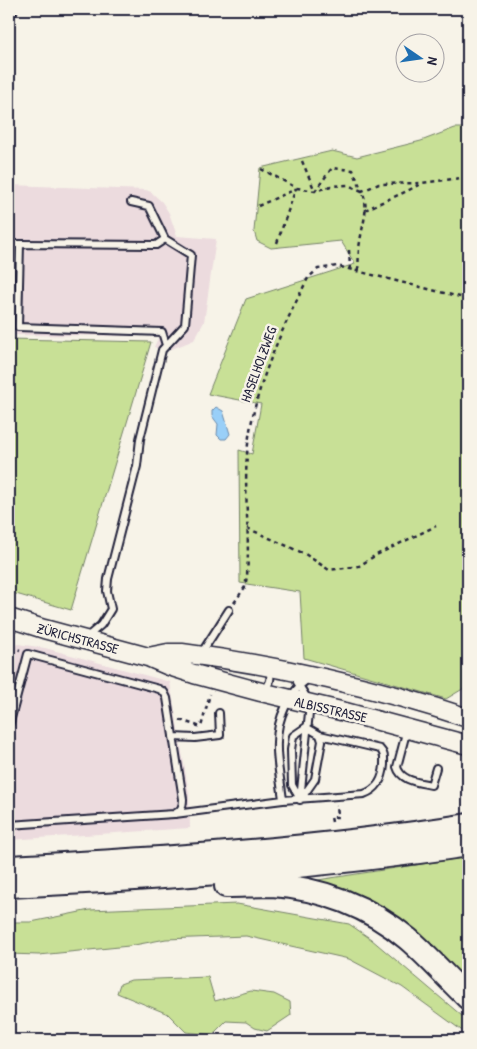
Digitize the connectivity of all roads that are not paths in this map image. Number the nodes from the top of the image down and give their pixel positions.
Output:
1 (130, 202) dead end
2 (165, 239) junction
3 (9, 244) edge
4 (20, 244) junction
5 (9, 326) edge
6 (18, 327) junction
7 (166, 345) junction
8 (229, 610) road end
9 (9, 618) edge
10 (82, 640) junction
11 (148, 656) junction
12 (193, 660) junction
13 (267, 667) junction
14 (298, 683) junction
15 (261, 692) junction
16 (310, 703) junction
17 (219, 713) dead end
18 (468, 718) edge
19 (9, 726) edge
20 (306, 727) junction
21 (407, 728) junction
22 (320, 735) junction
23 (173, 737) junction
24 (468, 745) edge
25 (436, 768) dead end
26 (283, 800) junction
27 (300, 800) junction
28 (174, 814) junction
29 (9, 825) edge
30 (468, 825) edge
31 (468, 845) edge
32 (9, 867) edge
33 (127, 880) junction
34 (9, 886) edge
35 (468, 998) edge

1 - 2 lane
2 - 4 lane
2 - 7 lane
3 - 4 lane
4 - 6 lane
5 - 6 lane
6 - 7 lane
7 - 10 lane
8 - 12 lane
9 - 10 main road, ZÜRICHSTRASSE
10 - 11 main road, ZÜRICHSTRASSE
11 - 12 main road, ZÜRICHSTRASSE
11 - 12 main road, ZÜRICHSTRASSE
12 - 13 main road, ALBISSTRASSE
12 - 15 main road, ALBISSTRASSE
13 - 14 main road, ALBISSTRASSE
13 - 15 lane
14 - 15 main road, ALBISSTRASSE
14 - 16 main road, ALBISSTRASSE
14 - 18 main road, ALBISSTRASSE
14 - 26 lane
16 - 20 lane
16 - 21 main road, ALBISSTRASSE
17 - 23 lane
19 - 23 lane
20 - 22 lane
20 - 27 lane
20 - 27 lane
21 - 24 main road, ALBISSTRASSE
21 - 25 lane
22 - 27 lane
22 - 27 lane
23 - 28 lane
26 - 27 lane
26 - 28 lane
28 - 29 lane
30 - 32 highway
31 - 33 highway
33 - 34 highway
33 - 35 highway

